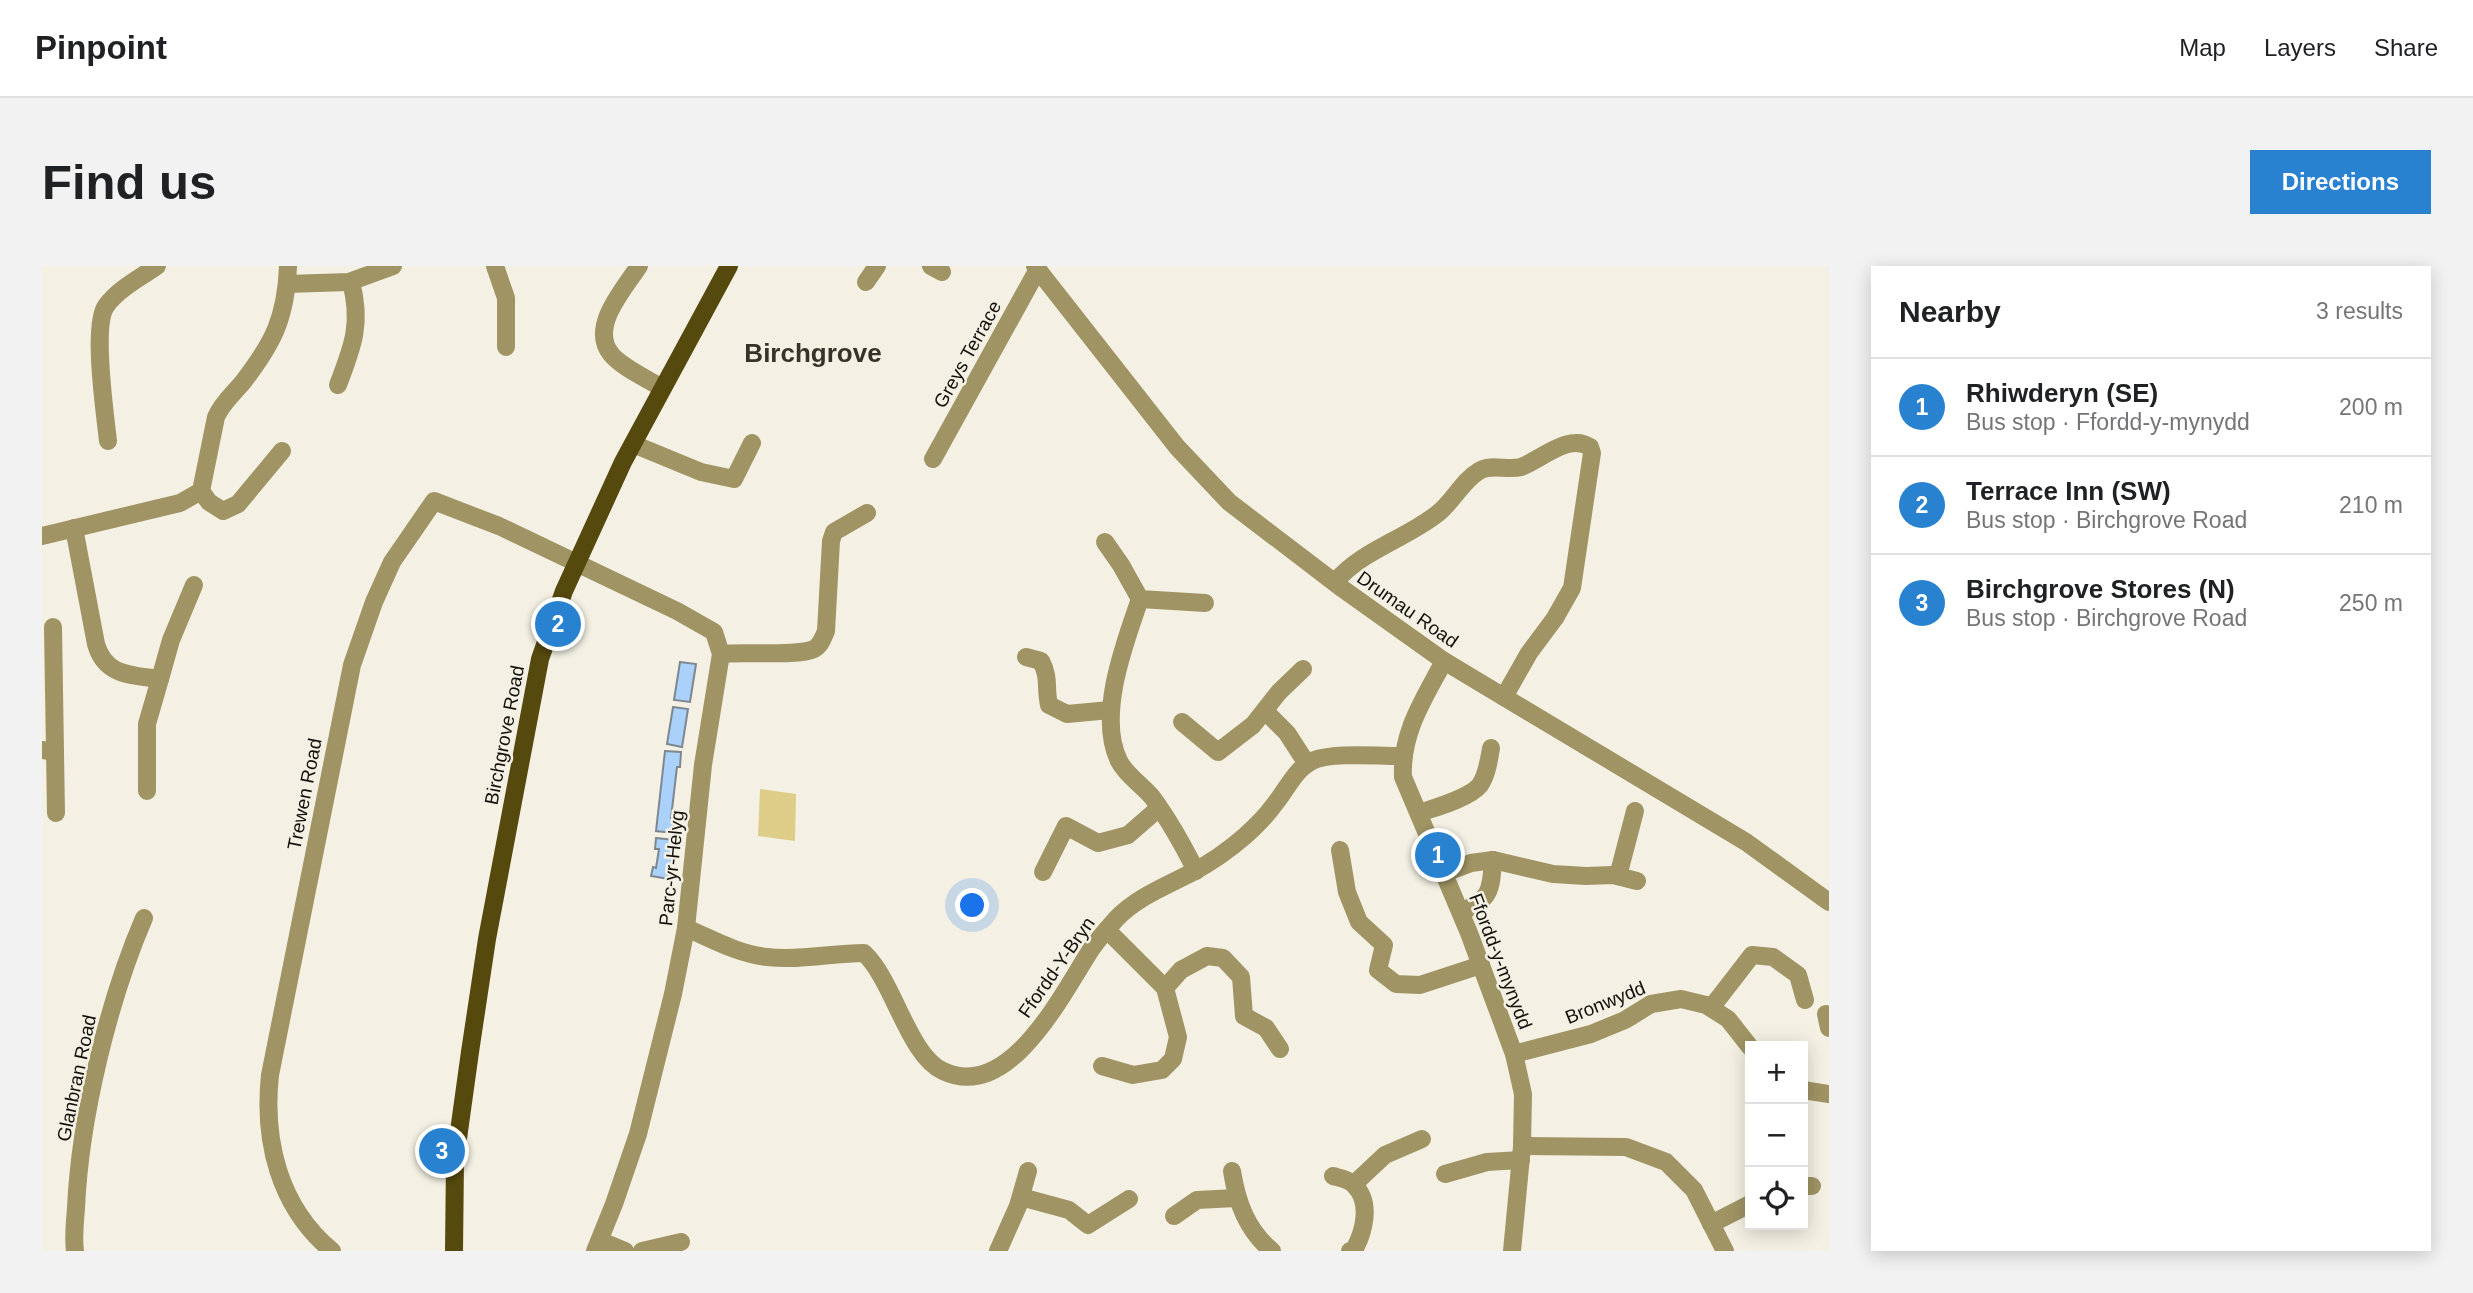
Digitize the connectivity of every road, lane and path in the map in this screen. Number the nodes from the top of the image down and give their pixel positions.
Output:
1 (157, 266) edge
2 (393, 266) edge
3 (495, 266) edge
4 (639, 266) edge
5 (729, 266) edge
6 (877, 266) edge
7 (1036, 267) edge
8 (287, 275) edge
9 (351, 282) junction
10 (866, 282) dead end
11 (506, 347) dead end
12 (338, 385) dead end
13 (662, 388) junction
14 (108, 441) dead end
15 (752, 443) dead end
16 (633, 444) junction
17 (282, 451) dead end
18 (933, 459) dead end
19 (201, 491) junction
20 (867, 513) dead end
21 (74, 528) junction
22 (42, 536) edge
23 (1105, 542) dead end
24 (577, 564) junction
25 (1335, 582) junction
26 (194, 584) dead end
27 (1140, 599) junction
28 (1205, 603) dead end
29 (53, 628) dead end
30 (721, 654) junction
31 (1026, 657) dead end
32 (1444, 662) junction
33 (1303, 669) dead end
34 (160, 679) junction
35 (1504, 697) junction
36 (1110, 710) junction
37 (1265, 711) junction
38 (1182, 722) dead end
39 (1491, 748) dead end
40 (48, 751) edge
41 (1402, 755) junction
42 (1307, 764) junction
43 (147, 791) dead end
44 (1159, 808) junction
45 (1635, 811) dead end
46 (55, 813) dead end
47 (1419, 813) junction
48 (1340, 850) dead end
49 (1493, 860) junction
50 (1196, 871) junction
51 (1043, 872) dead end
52 (1444, 873) junction
53 (1618, 876) junction
54 (1637, 881) dead end
55 (1829, 902) edge
56 (1461, 912) junction
57 (144, 918) dead end
58 (686, 928) junction
59 (1107, 930) junction
60 (1481, 965) junction
61 (1165, 988) junction
62 (1805, 1000) dead end
63 (1711, 1008) junction
64 (1745, 1041) edge
65 (1280, 1049) dead end
66 (1514, 1054) junction
67 (1102, 1066) dead end
68 (1808, 1090) edge
69 (1828, 1090) edge
70 (1422, 1139) dead end
71 (1522, 1153) junction
72 (1028, 1171) dead end
73 (1233, 1171) dead end
74 (1445, 1174) dead end
75 (1333, 1176) dead end
76 (1354, 1184) junction
77 (1021, 1197) junction
78 (1236, 1198) junction
79 (1129, 1199) dead end
80 (1745, 1207) edge
81 (1174, 1216) dead end
82 (1711, 1224) junction
83 (681, 1242) dead end
84 (598, 1246) edge
85 (75, 1251) edge
86 (332, 1251) edge
87 (454, 1251) edge
88 (625, 1251) edge
89 (642, 1251) edge
90 (998, 1251) edge
91 (1272, 1251) edge
92 (1353, 1251) edge
93 (1512, 1251) edge
94 (1725, 1251) edge

1 - 14 street
2 - 9 street
3 - 11 street
4 - 13 street
5 - 13 main road, Birchgrove Road
6 - 10 street
7 - 18 street, Greys Terrace
7 - 25 street, Drumau Road
8 - 9 street
8 - 19 street
9 - 12 street
13 - 16 main road, Birchgrove Road
15 - 16 street
16 - 24 main road, Birchgrove Road
17 - 19 street
19 - 21 street
20 - 30 street
21 - 22 street
21 - 34 street
23 - 27 street
24 - 30 street
24 - 86 street, Trewen Road
24 - 87 main road, Birchgrove Road
25 - 32 street, Drumau Road
25 - 35 street
26 - 34 street
27 - 28 street
27 - 36 street
29 - 40 street
30 - 58 street, Parc-yr-Helyg
31 - 36 street
32 - 35 street, Drumau Road
32 - 41 street, Ffordd-y-mynydd
33 - 37 street
34 - 43 street
35 - 55 street, Drumau Road
36 - 44 street
37 - 38 street
37 - 42 street
39 - 47 street
40 - 46 street
41 - 42 street
41 - 47 street, Ffordd-y-mynydd
42 - 50 street, Ffordd-Y-Bryn
44 - 50 street
44 - 51 street
45 - 53 street
47 - 52 street, Ffordd-y-mynydd
48 - 60 street
49 - 52 street
49 - 53 street
49 - 56 street
50 - 59 street, Ffordd-Y-Bryn
52 - 56 street, Ffordd-y-mynydd
53 - 54 street
56 - 60 street, Ffordd-y-mynydd
57 - 85 street, Glanbran Road
58 - 59 street, Ffordd-Y-Bryn
58 - 84 street, Parc-yr-Helyg
59 - 61 street
60 - 66 street, Ffordd-y-mynydd
61 - 65 street
61 - 67 street
62 - 63 street
63 - 64 street, Bronwydd
63 - 66 street, Bronwydd
66 - 71 street, Ffordd-y-mynydd
68 - 69 street
70 - 76 street
71 - 74 street
71 - 82 street
71 - 93 street, Ffordd-y-mynydd
72 - 77 street
73 - 78 street
75 - 76 street
76 - 92 street
77 - 79 street
77 - 90 street
78 - 81 street
78 - 91 street
80 - 82 street
82 - 94 street
83 - 89 street
84 - 88 street

